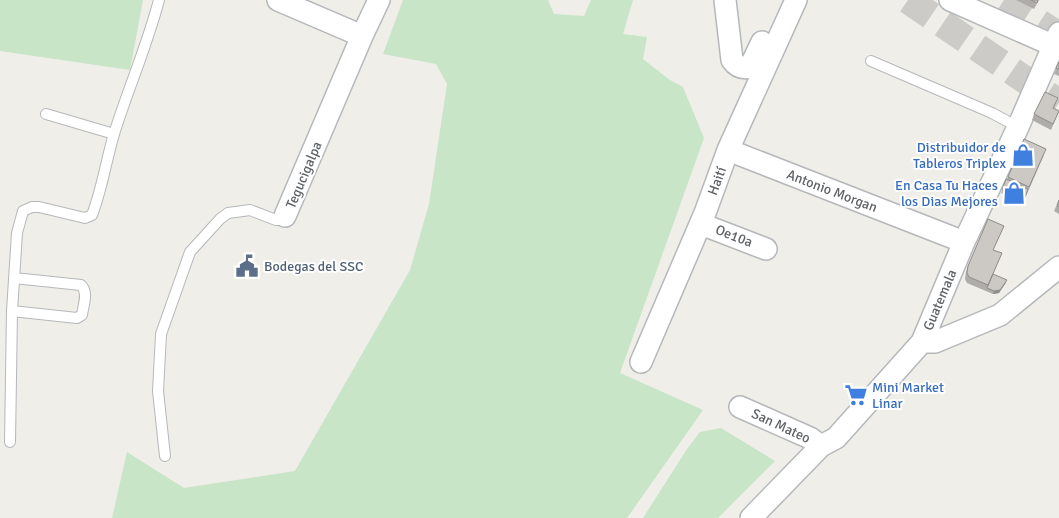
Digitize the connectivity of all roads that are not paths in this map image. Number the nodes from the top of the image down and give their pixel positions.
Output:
1 (159, 0) edge
2 (278, 0) edge
3 (379, 0) edge
4 (725, 0) edge
5 (784, 0) edge
6 (796, 0) edge
7 (950, 0) edge
8 (362, 36) junction
9 (1057, 42) edge
10 (870, 61) dead end
11 (46, 114) dead end
12 (1018, 127) junction
13 (114, 134) junction
14 (728, 150) junction
15 (285, 216) joint
16 (701, 224) junction
17 (964, 242) junction
18 (766, 249) dead end
19 (1059, 267) edge
20 (14, 278) junction
21 (12, 311) junction
22 (922, 342) junction
23 (641, 362) dead end
24 (740, 407) dead end
25 (10, 442) dead end
26 (821, 446) junction
27 (165, 456) dead end
28 (751, 518) edge

1 - 13 lane
2 - 8 street
3 - 8 street, Tegucigalpa
4 - 5 street
6 - 14 street, Haití
7 - 9 street
8 - 15 street, Tegucigalpa
9 - 12 street, Guatemala
10 - 12 lane
11 - 13 lane
12 - 17 street, Guatemala
13 - 20 lane
14 - 16 street, Haití
14 - 17 street, Antonio Morgan
15 - 27 lane, Tegucigalpa
16 - 18 street, Oe10a
16 - 23 street, Haití
17 - 22 street, Guatemala
19 - 22 street
20 - 21 lane
20 - 21 lane
21 - 25 lane
22 - 26 street, Guatemala
24 - 26 street, San Mateo
26 - 28 street, Guatemala

